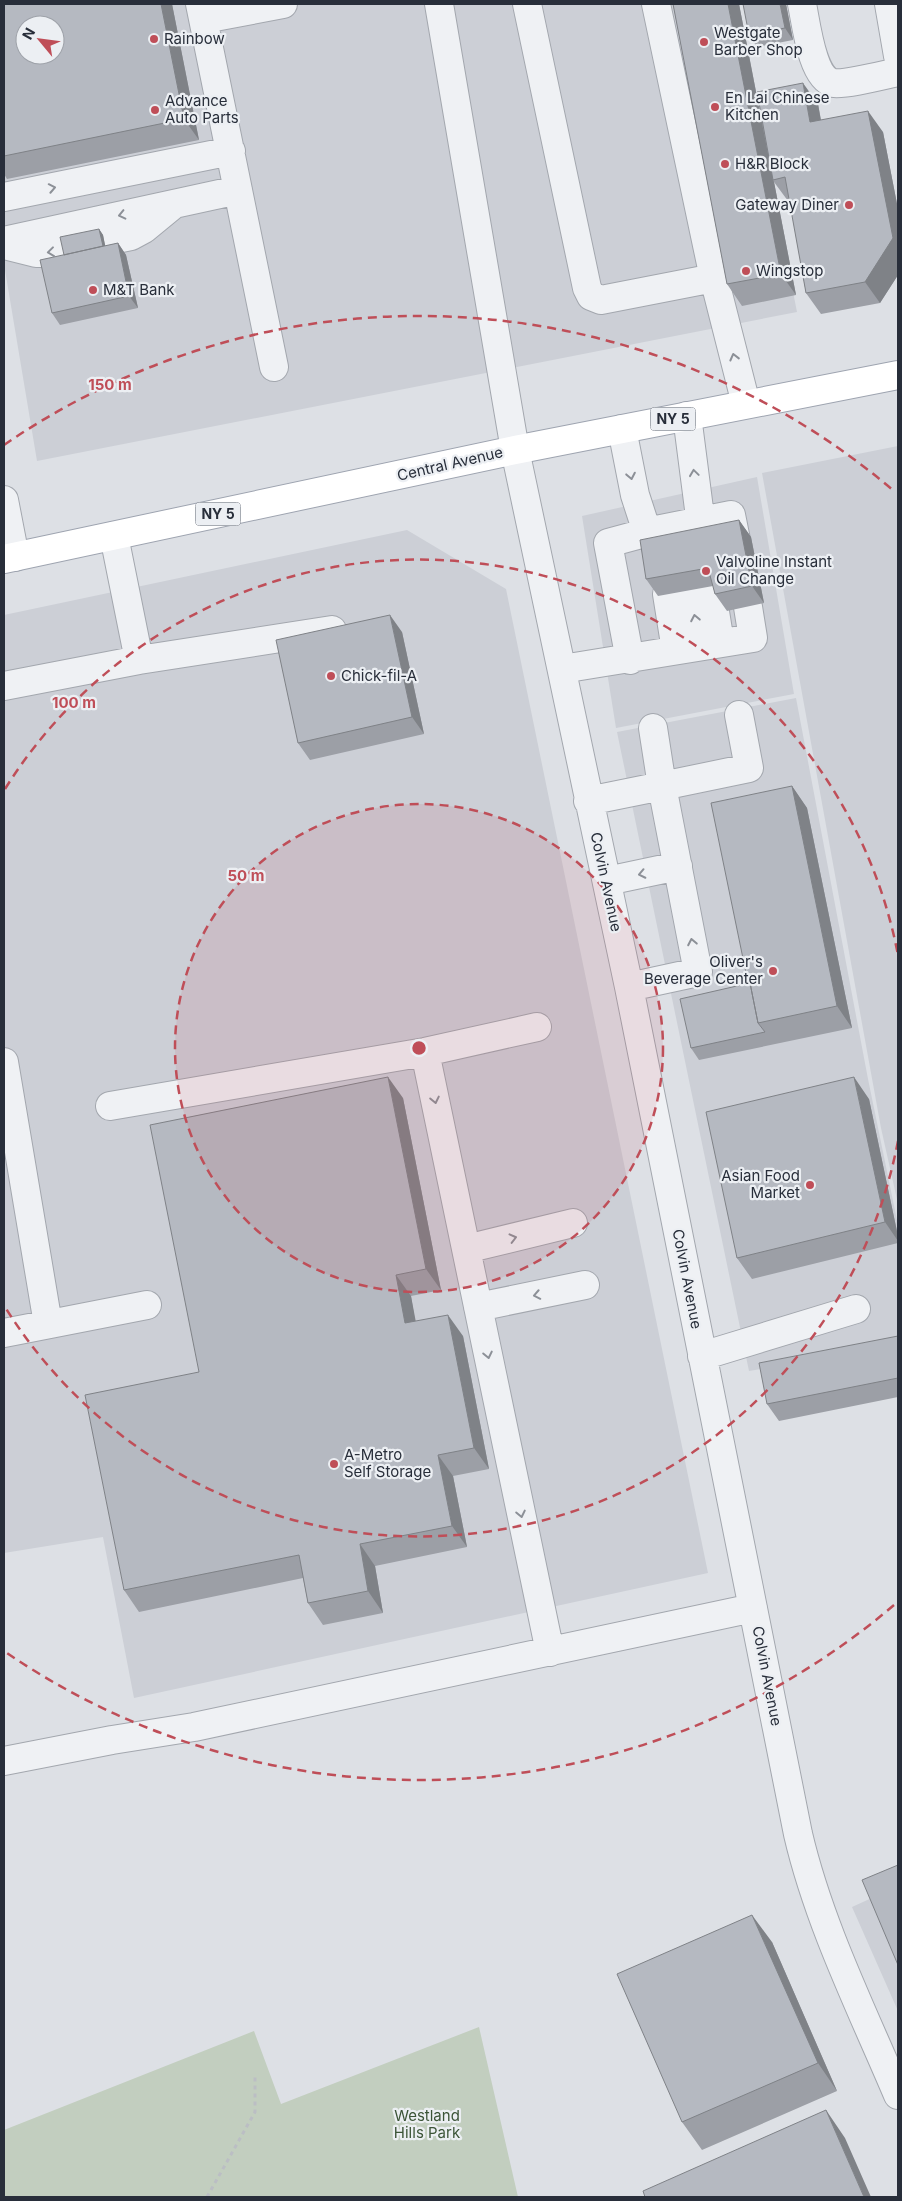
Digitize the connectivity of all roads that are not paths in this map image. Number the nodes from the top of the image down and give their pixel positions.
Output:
1 (282, 4) edge
2 (439, 4) edge
3 (527, 4) edge
4 (656, 4) edge
5 (802, 4) edge
6 (889, 4) edge
7 (202, 11) edge
8 (898, 56) edge
9 (898, 72) edge
10 (231, 151) junction
11 (238, 190) junction
12 (4, 197) edge
13 (175, 203) junction
14 (4, 241) edge
15 (4, 245) edge
16 (714, 278) junction
17 (274, 367) dead end
18 (898, 374) edge
19 (746, 404) junction
20 (687, 416) junction
21 (622, 428) junction
22 (515, 450) junction
23 (4, 500) edge
24 (114, 536) junction
25 (675, 538) junction
26 (736, 540) edge
27 (9, 558) edge
28 (748, 607) edge
29 (348, 628) edge
30 (699, 646) junction
31 (139, 660) junction
32 (630, 660) junction
33 (562, 669) junction
34 (4, 686) edge
35 (739, 715) dead end
36 (653, 728) dead end
37 (662, 786) junction
38 (588, 801) junction
39 (678, 866) junction
40 (607, 881) junction
41 (629, 987) junction
42 (537, 1028) dead end
43 (425, 1052) junction
44 (4, 1062) edge
45 (110, 1106) dead end
46 (573, 1223) dead end
47 (466, 1249) junction
48 (585, 1285) dead end
49 (147, 1305) dead end
50 (478, 1307) junction
51 (856, 1309) dead end
52 (48, 1324) junction
53 (4, 1333) edge
54 (702, 1356) junction
55 (753, 1608) junction
56 (550, 1652) junction
57 (4, 1761) edge
58 (898, 2095) edge

1 - 7 street
2 - 22 street, Colvin Avenue
3 - 16 street
4 - 16 street
5 - 9 street
6 - 8 street
7 - 10 street
10 - 11 street
12 -> 10 street
11 - 13 street
11 - 17 street
13 -> 14 street
13 -> 15 street
19 -> 16 street
18 - 19 main road, Central Avenue / NY 5
19 - 20 main road, Central Avenue / NY 5
20 - 21 main road, Central Avenue / NY 5
25 -> 20 street
21 - 22 main road, Central Avenue / NY 5
21 -> 25 street
22 - 24 main road, Central Avenue / NY 5
22 - 33 street, Colvin Avenue
23 - 27 street
24 - 27 main road, Central Avenue / NY 5
24 - 31 street
25 - 26 street
25 - 32 street
28 - 30 street
29 - 31 street
30 -> 30 street
30 - 32 street
31 - 34 street
32 - 33 street
33 - 38 street, Colvin Avenue
35 - 37 street
36 - 37 street
37 - 38 street
37 - 39 street
38 - 40 street, Colvin Avenue
39 -> 40 street
41 -> 39 street
40 - 41 street, Colvin Avenue
41 - 54 street, Colvin Avenue
42 - 43 street
43 - 45 street
43 -> 47 street
44 - 52 street
47 -> 46 street
47 - 50 street
48 -> 50 street
49 - 52 street
50 -> 56 street
51 - 54 street
52 - 53 street
54 - 55 street, Colvin Avenue
55 - 56 street
55 - 58 street, Colvin Avenue
56 - 57 street

